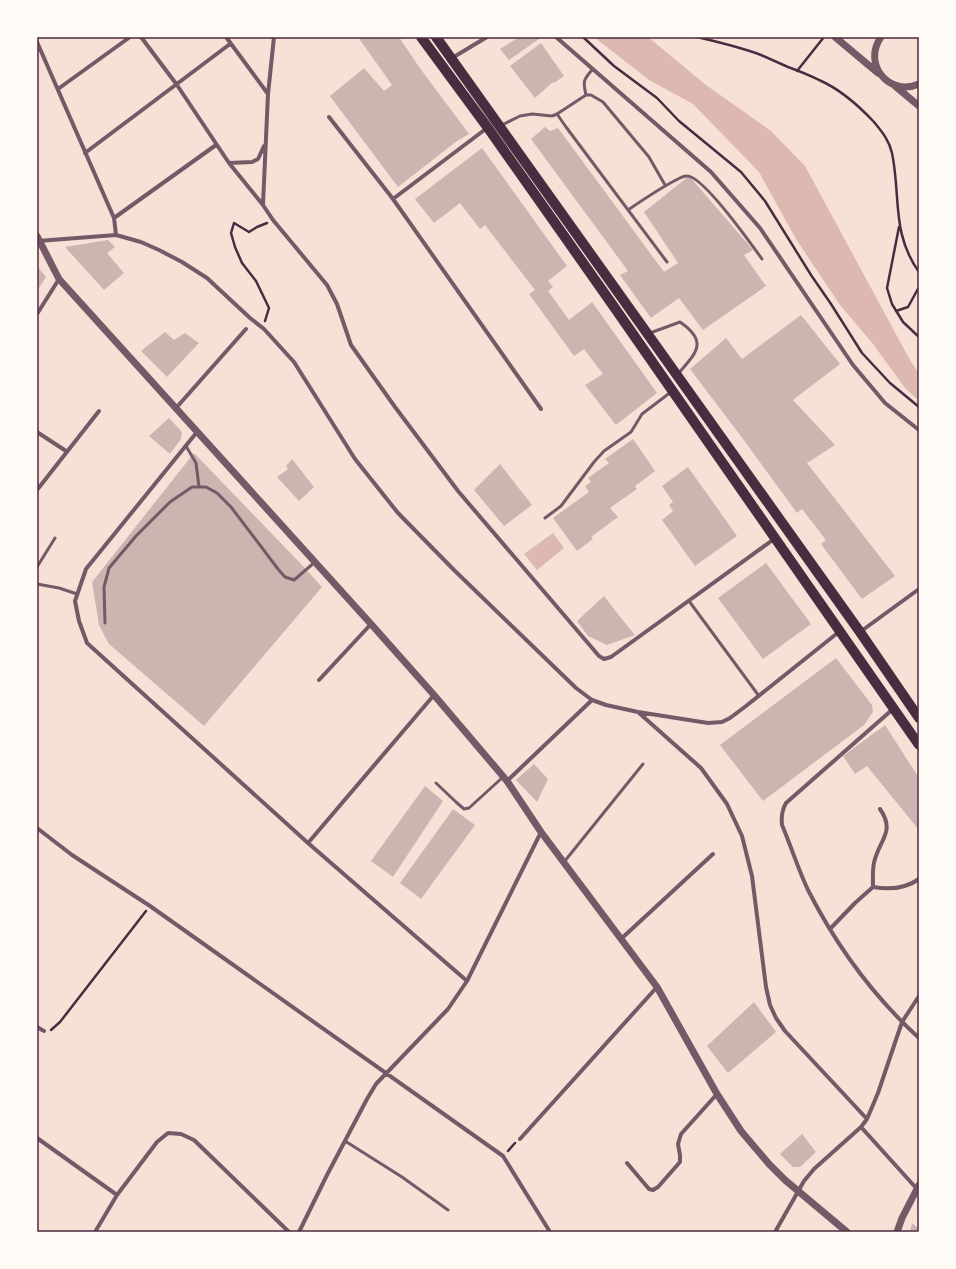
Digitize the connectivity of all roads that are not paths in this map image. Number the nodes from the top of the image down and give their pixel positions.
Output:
1 (130, 37) edge
2 (141, 37) edge
3 (226, 37) edge
4 (274, 37) edge
5 (421, 37) edge
6 (436, 37) edge
7 (487, 37) edge
8 (556, 37) edge
9 (835, 37) edge
10 (881, 37) edge
11 (37, 42) edge
12 (230, 44) junction
13 (452, 58) junction
14 (592, 70) junction
15 (881, 75) junction
16 (893, 84) junction
17 (919, 84) edge
18 (177, 85) junction
19 (58, 89) junction
20 (268, 94) junction
21 (586, 95) junction
22 (919, 106) edge
23 (557, 114) junction
24 (329, 117) dead end
25 (499, 126) junction
26 (488, 128) junction
27 (266, 144) junction
28 (216, 145) junction
29 (85, 153) junction
30 (230, 163) junction
31 (665, 186) junction
32 (393, 199) junction
33 (263, 205) junction
34 (628, 210) junction
35 (114, 218) junction
36 (116, 235) junction
37 (38, 239) edge
38 (762, 259) dead end
39 (667, 262) dead end
40 (59, 279) junction
41 (37, 314) edge
42 (246, 329) dead end
43 (647, 334) junction
44 (677, 376) junction
45 (672, 391) junction
46 (176, 408) junction
47 (541, 409) dead end
48 (99, 411) dead end
49 (919, 430) edge
50 (37, 432) edge
51 (197, 432) junction
52 (186, 446) junction
53 (66, 451) junction
54 (199, 487) junction
55 (37, 490) edge
56 (545, 518) dead end
57 (55, 538) dead end
58 (775, 538) junction
59 (315, 562) junction
60 (37, 567) edge
61 (37, 584) edge
62 (919, 589) edge
63 (77, 594) junction
64 (689, 601) junction
65 (105, 623) dead end
66 (371, 624) junction
67 (840, 631) junction
68 (860, 632) junction
69 (319, 680) dead end
70 (434, 695) junction
71 (759, 696) junction
72 (592, 700) junction
73 (894, 708) junction
74 (638, 712) junction
75 (919, 718) edge
76 (919, 745) edge
77 (643, 764) dead end
78 (505, 779) junction
79 (436, 782) dead end
80 (880, 809) dead end
81 (37, 828) edge
82 (541, 832) junction
83 (308, 843) junction
84 (713, 854) dead end
85 (564, 862) junction
86 (919, 879) edge
87 (873, 887) junction
88 (830, 929) junction
89 (621, 939) junction
90 (467, 981) junction
91 (657, 987) junction
92 (919, 996) edge
93 (902, 1022) junction
94 (37, 1027) edge
95 (44, 1031) road end
96 (919, 1038) edge
97 (386, 1074) junction
98 (717, 1094) junction
99 (867, 1119) junction
100 (861, 1127) junction
101 (37, 1138) edge
102 (520, 1138) road end
103 (345, 1141) junction
104 (627, 1163) dead end
105 (918, 1188) edge
106 (798, 1191) junction
107 (117, 1195) junction
108 (448, 1210) dead end
109 (95, 1232) edge
110 (289, 1232) edge
111 (299, 1232) edge
112 (550, 1232) edge
113 (775, 1232) edge
114 (848, 1232) edge
115 (897, 1232) edge

1 - 19 street
2 - 18 street
3 - 12 street
4 - 20 street
5 - 26 main road
6 - 13 main road
7 - 13 street
8 - 14 street
9 - 15 street
10 - 15 street
11 - 19 street
12 - 18 street
12 - 20 street
13 - 25 main road
14 - 21 lane
14 - 49 street
15 - 16 street
16 - 17 street
16 - 22 street
18 - 28 street
18 - 29 street
19 - 29 street
20 - 27 street
21 - 23 lane
21 - 31 lane
23 - 25 lane
23 - 34 lane
24 - 32 street
25 - 43 main road
26 - 32 street
26 - 45 main road
27 - 30 street
27 - 33 street
28 - 30 street
28 - 35 street
29 - 35 street
30 - 33 street
31 - 34 lane
31 - 38 lane
32 - 47 street
33 - 64 street
34 - 39 lane
35 - 36 street
36 - 37 street
36 - 72 street
37 - 40 street
40 - 41 street
40 - 46 street
42 - 46 street
43 - 44 main road
43 - 44 lane
44 - 68 main road
45 - 56 lane
45 - 58 main road
46 - 51 street
48 - 53 street
50 - 53 street
51 - 52 street
51 - 59 street
52 - 54 lane
52 - 63 street
53 - 55 street
54 - 59 lane
54 - 65 lane
57 - 60 lane
58 - 64 street
58 - 67 main road
59 - 66 street
61 - 63 lane
62 - 68 street
63 - 83 street
64 - 71 lane
66 - 69 street
66 - 70 street
67 - 71 street
67 - 73 main road
68 - 75 main road
70 - 78 street
70 - 83 street
71 - 74 street
72 - 74 street
72 - 78 street
73 - 76 main road
73 - 88 street
74 - 99 street
77 - 85 lane
78 - 79 lane
78 - 82 street
80 - 87 street
81 - 97 street
82 - 85 street
82 - 90 street
83 - 90 street
84 - 89 street
85 - 89 street
86 - 87 street
87 - 88 street
88 - 93 street
89 - 91 street
90 - 97 street
91 - 98 street
91 - 102 street
92 - 93 street
93 - 96 street
93 - 99 street
94 - 95 street
97 - 103 street
97 - 112 street
98 - 104 street
98 - 106 street
99 - 100 street
100 - 105 street
100 - 106 street
101 - 107 street
103 - 108 lane
103 - 111 street
105 - 115 street
106 - 113 street
106 - 114 street
107 - 109 street
107 - 110 street

